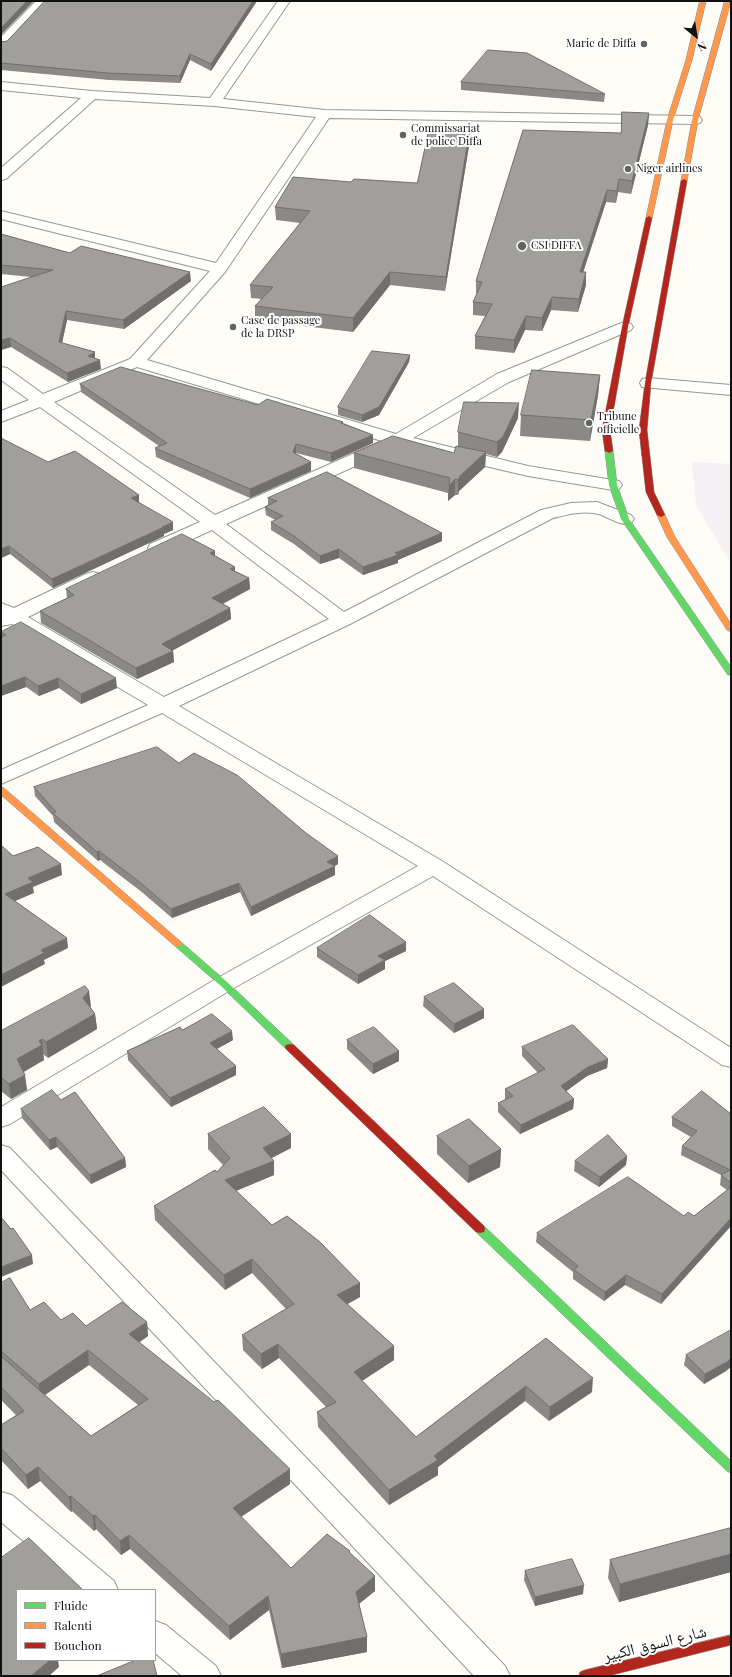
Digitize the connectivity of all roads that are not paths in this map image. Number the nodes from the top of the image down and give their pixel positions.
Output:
1 (43, 1) edge
2 (284, 1) edge
3 (703, 1) edge
4 (728, 1) edge
5 (1, 44) edge
6 (1, 86) edge
7 (92, 95) junction
8 (214, 102) junction
9 (325, 114) junction
10 (670, 120) junction
11 (695, 120) junction
12 (1, 176) edge
13 (1, 215) edge
14 (220, 269) junction
15 (625, 327) junction
16 (136, 362) junction
17 (1, 372) edge
18 (648, 383) junction
19 (731, 390) edge
20 (41, 401) junction
21 (1, 417) edge
22 (398, 440) junction
23 (613, 484) junction
24 (625, 519) junction
25 (212, 522) junction
26 (141, 556) edge
27 (105, 572) edge
28 (5, 616) edge
29 (343, 620) junction
30 (731, 630) edge
31 (731, 673) edge
32 (164, 705) junction
33 (1, 778) edge
34 (1, 790) edge
35 (434, 866) junction
36 (224, 984) junction
37 (731, 1059) edge
38 (1, 1118) edge
39 (1, 1154) edge
40 (731, 1468) edge
41 (1, 1504) edge
42 (102, 1589) edge
43 (156, 1635) edge
44 (731, 1640) edge
45 (205, 1676) edge
46 (494, 1676) edge
47 (585, 1676) edge

1 - 5 street
2 - 8 street
3 - 10 main road
4 - 11 main road
6 - 7 street
7 - 8 street
7 - 12 street
8 - 9 street
9 - 10 street
9 - 14 street
10 - 11 street
10 - 15 main road
11 - 18 main road
13 - 14 street
14 - 16 street
15 - 22 street
15 - 23 main road
16 - 20 street
16 - 22 street
17 - 20 street
18 - 19 street
18 - 30 main road
20 - 21 street
20 - 25 street
22 - 23 street
22 - 25 street
23 - 24 main road
24 - 29 street
24 - 31 main road
25 - 26 street
25 - 29 street
27 - 28 street
28 - 32 street
29 - 32 street
32 - 33 street
32 - 35 street
34 - 36 main road
35 - 36 street
35 - 37 street
36 - 38 street
36 - 40 main road
39 - 46 street
41 - 42 street
43 - 45 street
44 - 47 main road, شارع السوق الكبير

